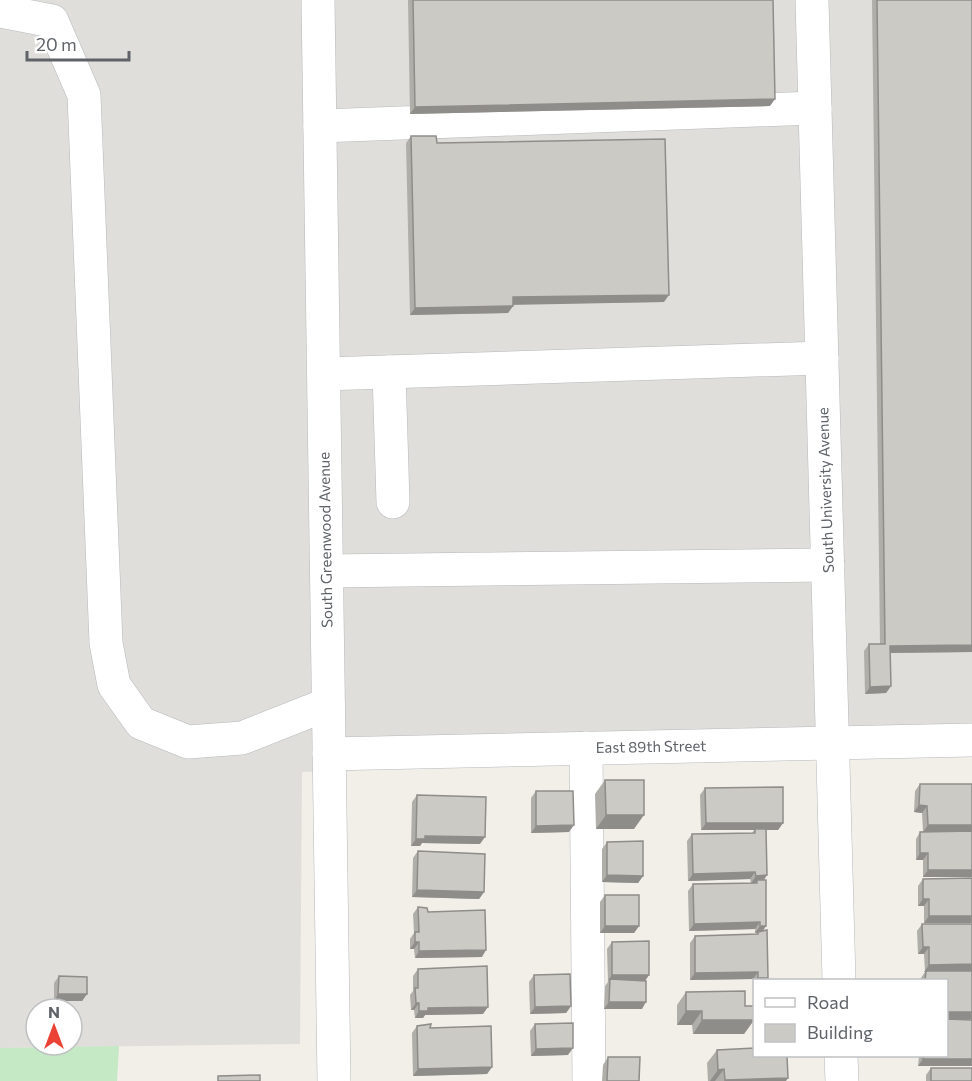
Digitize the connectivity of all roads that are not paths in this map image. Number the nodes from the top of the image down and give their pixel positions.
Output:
1 (318, 0) edge
2 (812, 0) edge
3 (0, 11) edge
4 (815, 108) junction
5 (320, 126) junction
6 (822, 358) junction
7 (389, 372) junction
8 (324, 374) junction
9 (393, 502) dead end
10 (828, 566) junction
11 (327, 571) junction
12 (328, 704) junction
13 (972, 740) edge
14 (833, 743) junction
15 (586, 748) junction
16 (329, 754) junction
17 (839, 979) edge
18 (841, 1057) edge
19 (334, 1081) edge
20 (589, 1081) edge
21 (842, 1081) edge

1 - 5 street, South Greenwood Avenue
2 - 4 street, South University Avenue
3 - 12 street
4 - 5 street
4 - 6 street, South University Avenue
5 - 8 street, South Greenwood Avenue
6 - 7 street
6 - 10 street, South University Avenue
7 - 8 street
7 - 9 street
8 - 11 street, South Greenwood Avenue
10 - 11 street
10 - 14 street, South University Avenue
11 - 12 street, South Greenwood Avenue
12 - 16 street, South Greenwood Avenue
13 - 14 street, East 89th Street
14 - 15 street, East 89th Street
14 - 17 street, South University Avenue
15 - 16 street, East 89th Street
15 - 20 street
16 - 19 street, South Greenwood Avenue
18 - 21 street

